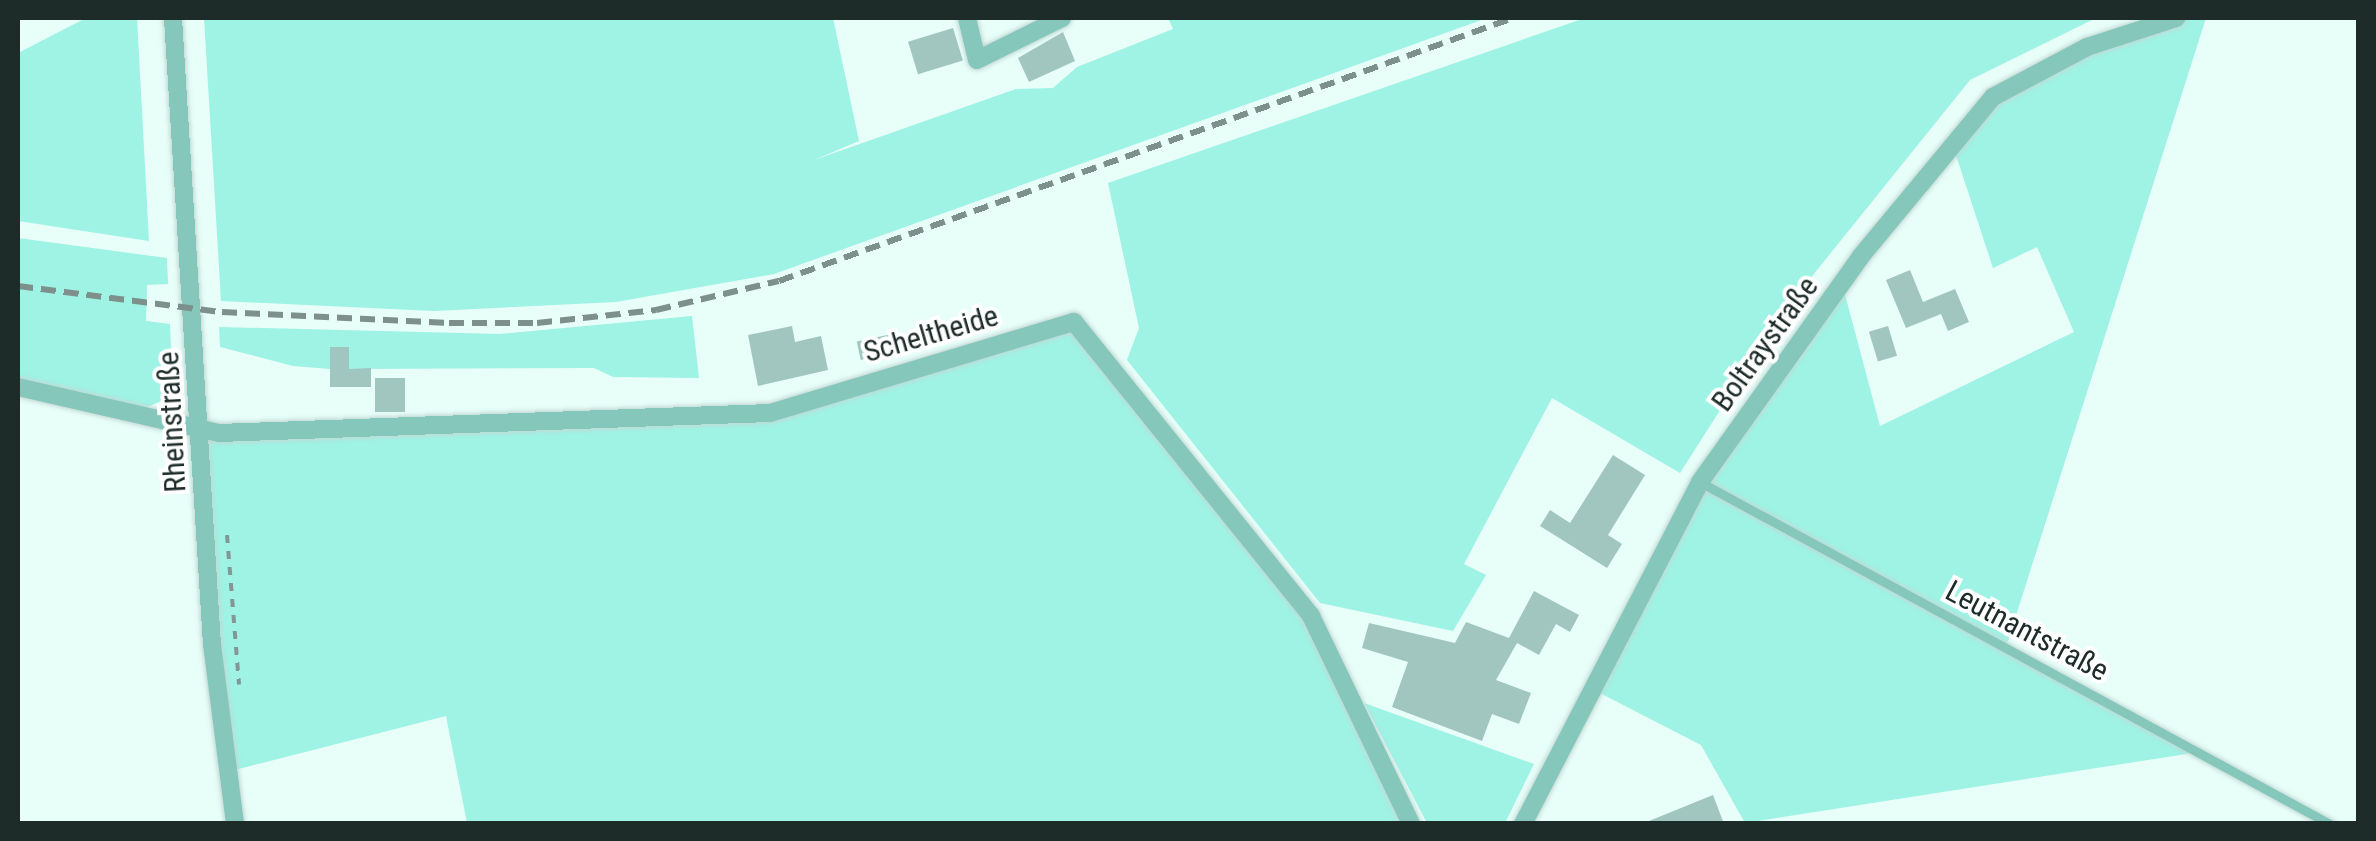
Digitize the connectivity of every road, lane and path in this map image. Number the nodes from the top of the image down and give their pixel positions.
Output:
1 (173, 18) edge
2 (967, 18) edge
3 (1062, 18) edge
4 (2176, 18) edge
5 (18, 387) edge
6 (199, 430) junction
7 (1700, 482) junction
8 (235, 824) edge
9 (1411, 824) edge
10 (1523, 824) edge
11 (2330, 824) edge

1 - 6 street, Rheinstraße
2 - 3 street
4 - 7 street, Boltraystraße
5 - 6 street
6 - 8 street, Rheinstraße
6 - 9 street, Scheltheide
7 - 10 street, Boltraystraße
7 - 11 lane, Leutnantstraße

